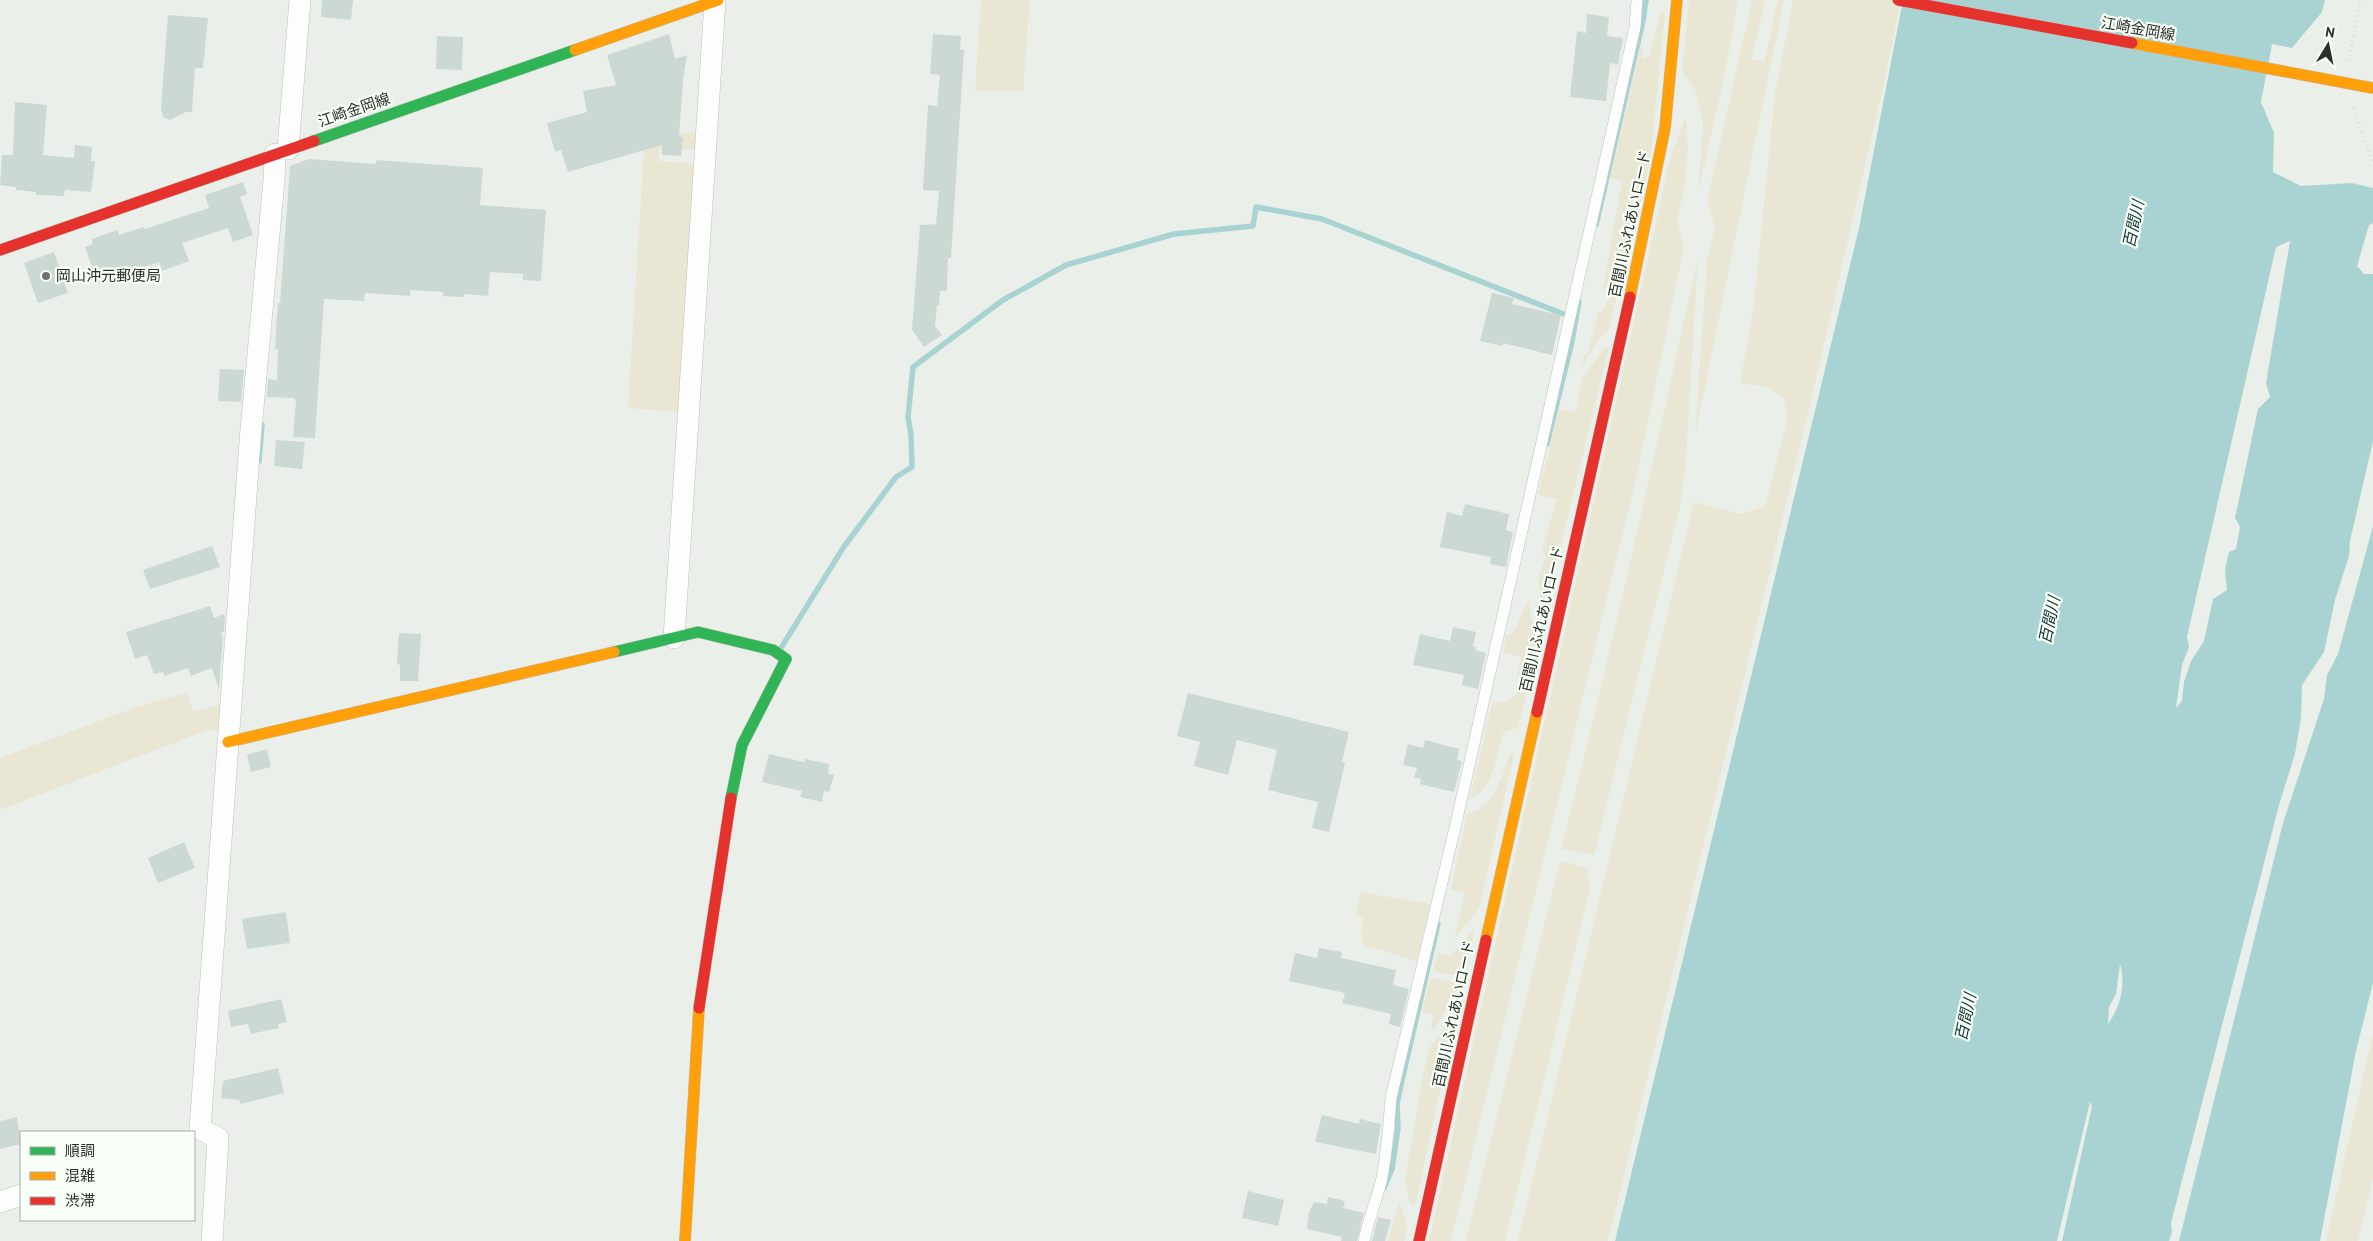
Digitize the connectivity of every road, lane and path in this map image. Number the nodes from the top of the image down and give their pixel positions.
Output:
1 (300, 0) edge
2 (1637, 0) edge
3 (1677, 0) edge
4 (1898, 0) edge
5 (716, 1) edge
6 (2373, 88) edge
7 (282, 151) junction
8 (0, 250) edge
9 (674, 638) junction
10 (235, 740) junction
11 (197, 1132) edge
12 (20, 1195) edge
13 (0, 1202) edge
14 (212, 1241) edge
15 (685, 1241) edge
16 (1364, 1241) edge
17 (1419, 1241) edge

1 - 7 street
2 - 16 lane
3 - 17 street, 百間川ふれあいロード
4 - 6 street, 江崎金岡線, bridge
5 - 7 street, 江崎金岡線
5 - 9 street
7 - 8 street, 江崎金岡線
7 - 10 street
9 - 10 street
9 - 15 street
10 - 11 street
11 - 14 street
12 - 13 street

